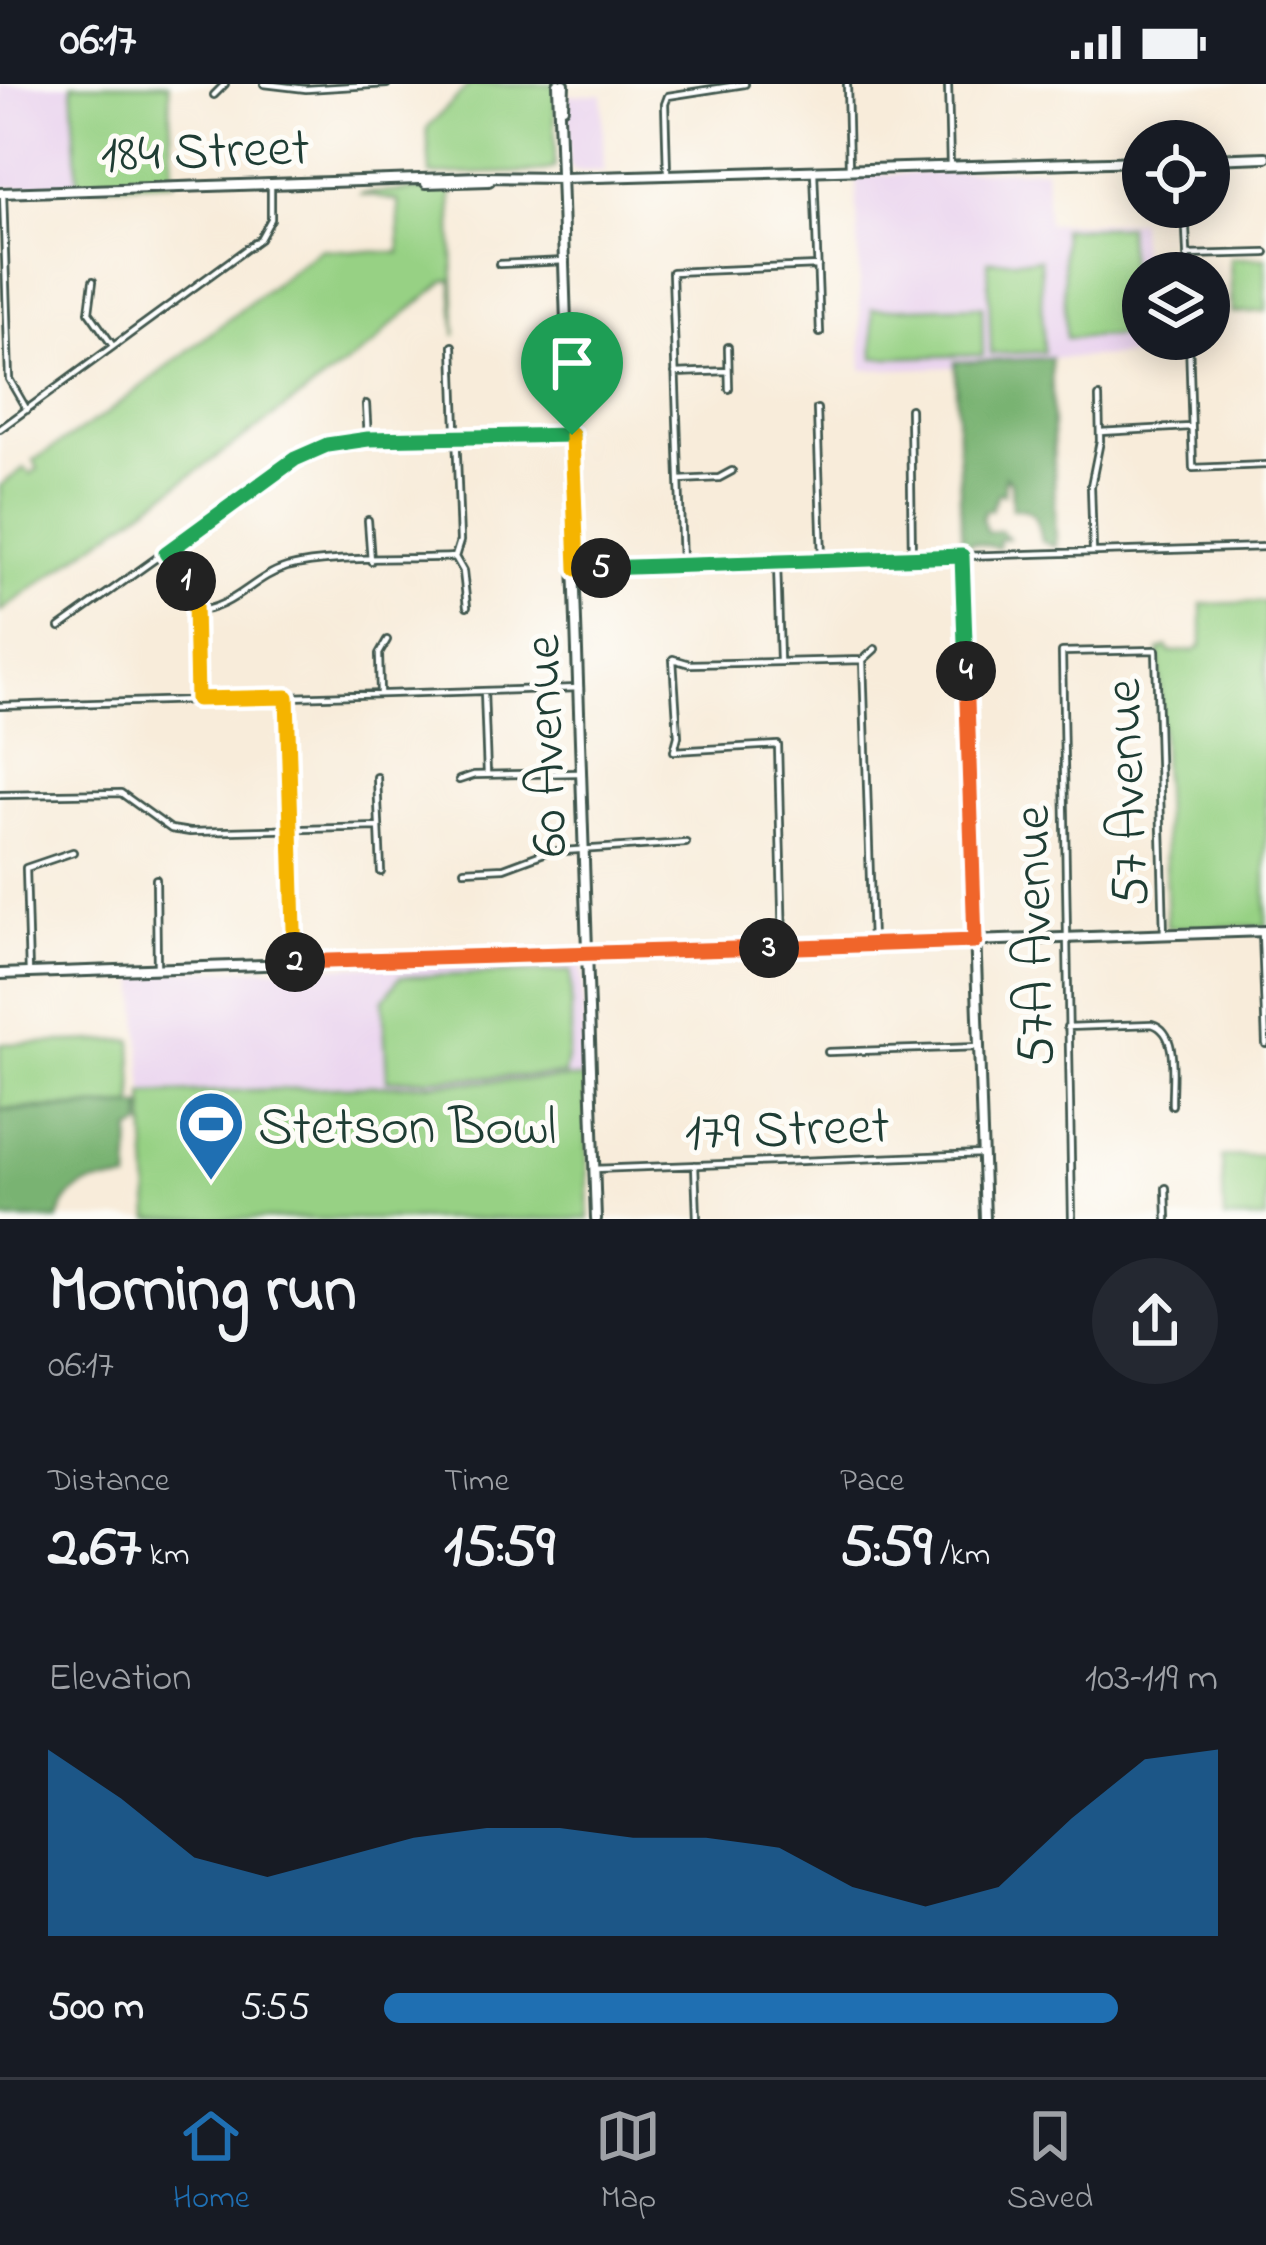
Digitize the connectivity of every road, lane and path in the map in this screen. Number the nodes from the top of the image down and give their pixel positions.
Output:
1 (224, 84) edge
2 (264, 84) edge
3 (386, 84) edge
4 (561, 84) edge
5 (746, 84) edge
6 (847, 84) edge
7 (947, 84) edge
8 (723, 85) edge
9 (214, 95) dead end
10 (1266, 157) edge
11 (1230, 158) edge
12 (1122, 162) edge
13 (950, 167) junction
14 (849, 170) junction
15 (814, 171) junction
16 (667, 175) junction
17 (563, 178) junction
18 (271, 185) junction
19 (1, 194) edge
20 (1266, 253) edge
21 (1230, 254) edge
22 (566, 262) junction
23 (499, 263) dead end
24 (818, 266) junction
25 (93, 281) dead end
26 (820, 333) dead end
27 (113, 346) junction
28 (453, 346) dead end
29 (728, 347) dead end
30 (1190, 360) edge
31 (728, 371) junction
32 (675, 373) junction
33 (729, 389) dead end
34 (1099, 397) dead end
35 (366, 404) dead end
36 (817, 409) dead end
37 (910, 409) dead end
38 (27, 410) junction
39 (1192, 427) junction
40 (0, 429) edge
41 (1100, 432) junction
42 (572, 435) junction
43 (455, 436) junction
44 (368, 439) junction
45 (1266, 465) edge
46 (732, 471) dead end
47 (679, 480) junction
48 (368, 520) dead end
49 (1266, 547) edge
50 (1093, 551) junction
51 (166, 553) junction
52 (962, 556) junction
53 (455, 557) junction
54 (912, 559) junction
55 (371, 561) junction
56 (822, 562) junction
57 (777, 564) junction
58 (682, 566) junction
59 (577, 569) junction
60 (467, 607) dead end
61 (195, 611) junction
62 (60, 627) dead end
63 (387, 640) dead end
64 (875, 649) dead end
65 (1062, 652) joint
66 (863, 660) junction
67 (780, 661) junction
68 (580, 688) junction
69 (484, 691) junction
70 (380, 694) junction
71 (287, 697) junction
72 (197, 699) junction
73 (0, 706) edge
74 (583, 773) junction
75 (487, 775) junction
76 (377, 778) dead end
77 (459, 780) dead end
78 (0, 795) edge
79 (378, 827) junction
80 (292, 830) junction
81 (686, 843) dead end
82 (585, 848) junction
83 (74, 852) dead end
84 (464, 870) dead end
85 (381, 872) dead end
86 (156, 879) dead end
87 (1264, 932) edge
88 (1164, 935) junction
89 (1067, 938) junction
90 (975, 941) junction
91 (873, 944) junction
92 (783, 947) junction
93 (588, 954) junction
94 (296, 964) junction
95 (157, 968) junction
96 (29, 973) junction
97 (0, 974) edge
98 (1066, 1027) junction
99 (1266, 1044) edge
100 (979, 1046) junction
101 (828, 1052) dead end
102 (1172, 1105) dead end
103 (982, 1154) junction
104 (695, 1165) junction
105 (594, 1168) junction
106 (1166, 1188) dead end
107 (596, 1219) edge
108 (697, 1219) edge
109 (985, 1219) edge
110 (1072, 1219) edge
111 (1167, 1219) edge

1 - 9 street
2 - 3 street
4 - 17 street, 60 Avenue
5 - 8 street
6 - 14 street
7 - 13 street
8 - 16 street
10 - 11 street
12 - 13 street, 184 Street
13 - 14 street, 184 Street
14 - 15 street, 184 Street
15 - 16 street, 184 Street
15 - 24 street
16 - 17 street, 184 Street
17 - 18 street, 184 Street
17 - 22 street, 60 Avenue
18 - 19 street, 184 Street
18 - 27 street
19 - 38 street
20 - 21 street
22 - 23 street
22 - 42 street, 60 Avenue
24 - 26 street
24 - 32 street
25 - 27 street
27 - 38 street
28 - 43 street
29 - 31 street
30 - 39 street
31 - 32 street
31 - 33 street
32 - 47 street
34 - 41 street
35 - 44 street
36 - 56 street
37 - 54 street
38 - 40 street
39 - 41 street
39 - 45 street
41 - 50 street
42 - 43 street
42 - 59 street, 60 Avenue
43 - 44 street
43 - 53 street
44 - 51 street
46 - 47 street
47 - 58 street
48 - 55 street
49 - 50 street
50 - 52 street
51 - 61 street
51 - 62 street
52 - 54 street
52 - 90 street
53 - 55 street
53 - 60 street
54 - 56 street
55 - 61 street
56 - 57 street
57 - 58 street
57 - 67 street
58 - 59 street
59 - 68 street, 60 Avenue
61 - 72 street
63 - 70 street
64 - 66 street
65 - 88 street, 57 Avenue
65 - 89 street, 57A Avenue
66 - 67 street
66 - 91 street
67 - 92 street
68 - 69 street
68 - 74 street, 60 Avenue
69 - 70 street
69 - 75 street
70 - 71 street
71 - 72 street
71 - 80 street
72 - 73 street
74 - 75 street
74 - 82 street, 60 Avenue
75 - 77 street
76 - 79 street
78 - 80 street
79 - 80 street
79 - 85 street
80 - 94 street
81 - 82 street
82 - 84 street
82 - 93 street, 60 Avenue
83 - 96 street
86 - 95 street
87 - 88 street
87 - 99 street
88 - 89 street
89 - 90 street
89 - 98 street, 57A Avenue
90 - 91 street
90 - 100 street
91 - 92 street
92 - 93 street
93 - 94 street
93 - 105 street, 60 Avenue
94 - 95 street
95 - 96 street
96 - 97 street
98 - 102 street
98 - 110 street, 57A Avenue
100 - 101 street
100 - 103 street
103 - 104 street, 179 Street
103 - 109 street
104 - 105 street, 179 Street
104 - 108 street
105 - 107 street, 60 Avenue
106 - 111 street

